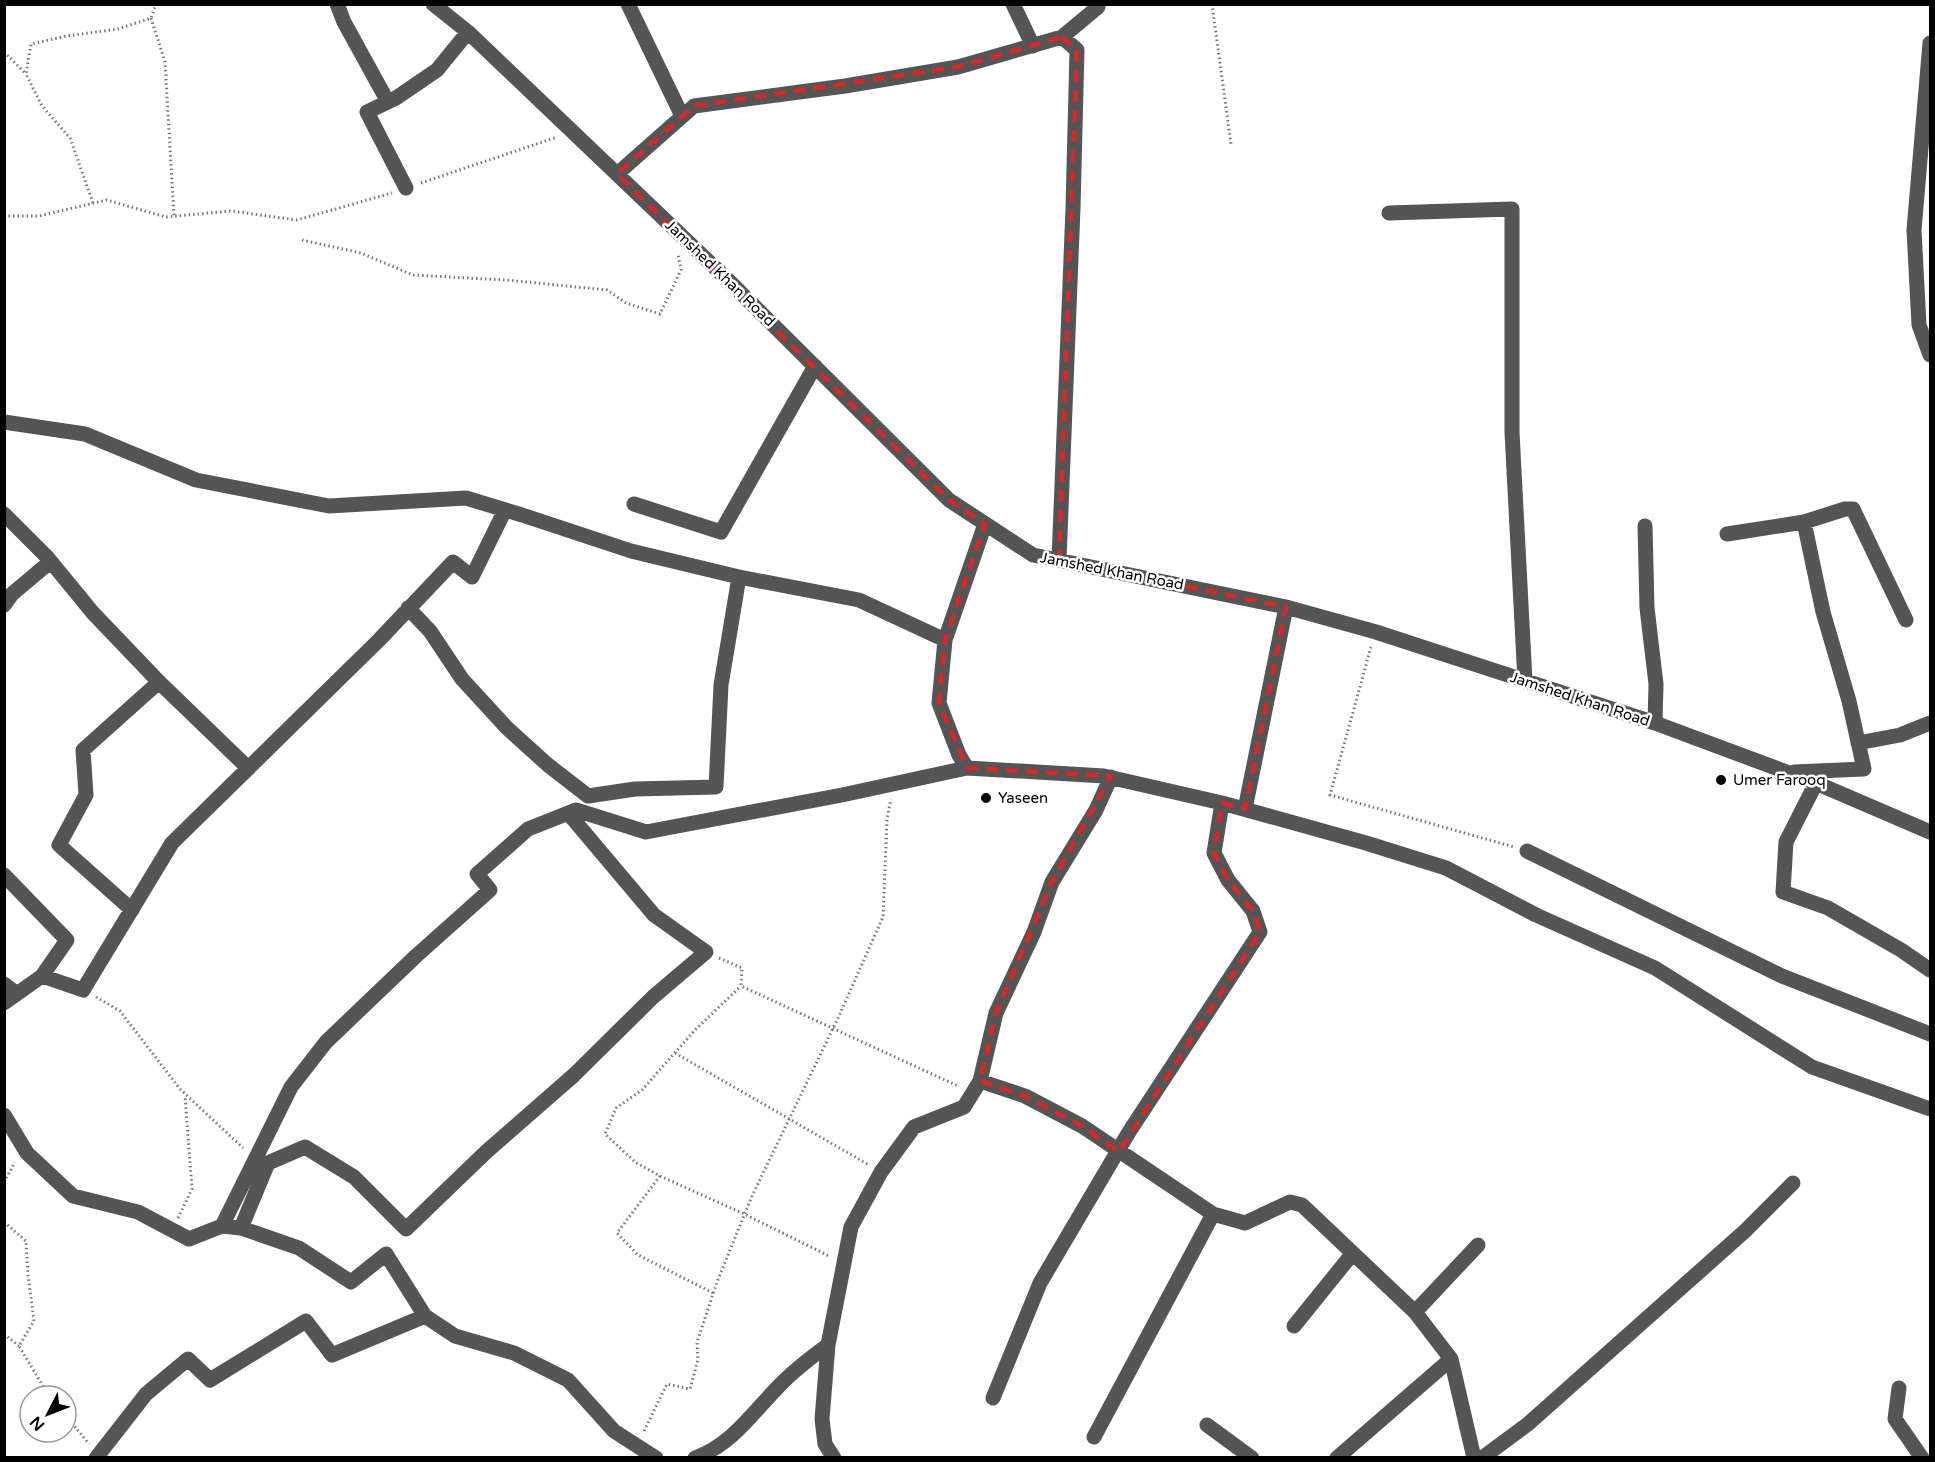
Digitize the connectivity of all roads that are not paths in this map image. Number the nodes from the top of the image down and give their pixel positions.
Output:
1 (337, 4) edge
2 (433, 4) edge
3 (628, 4) edge
4 (1013, 4) edge
5 (1097, 4) edge
6 (468, 32) junction
7 (1062, 38) junction
8 (1930, 43) edge
9 (1033, 46) junction
10 (388, 102) junction
11 (682, 116) junction
12 (617, 174) junction
13 (406, 188) road end
14 (1389, 213) dead end
15 (1930, 355) edge
16 (815, 366) junction
17 (4, 422) edge
18 (634, 504) dead end
19 (505, 510) junction
20 (4, 514) edge
21 (1804, 522) junction
22 (985, 524) junction
23 (1645, 526) dead end
24 (1727, 534) dead end
25 (1059, 560) junction
26 (50, 562) junction
27 (739, 577) junction
28 (4, 605) edge
29 (1286, 607) junction
30 (408, 608) junction
31 (1906, 620) dead end
32 (945, 640) junction
33 (1525, 681) junction
34 (159, 682) junction
35 (1655, 723) junction
36 (1930, 723) edge
37 (1858, 743) junction
38 (248, 768) junction
39 (966, 768) junction
40 (1784, 772) junction
41 (1111, 777) junction
42 (1816, 783) junction
43 (1222, 803) junction
44 (1245, 809) junction
45 (568, 813) junction
46 (1930, 832) edge
47 (1527, 851) road end
48 (4, 875) edge
49 (132, 910) junction
50 (1930, 970) edge
51 (42, 976) junction
52 (4, 984) edge
53 (11, 999) edge
54 (1930, 1034) edge
55 (976, 1087) junction
56 (1930, 1109) edge
57 (4, 1115) edge
58 (1119, 1152) junction
59 (1793, 1183) dead end
60 (1213, 1214) junction
61 (222, 1226) junction
62 (241, 1228) junction
63 (1478, 1245) dead end
64 (1353, 1253) junction
65 (1415, 1312) junction
66 (424, 1316) junction
67 (1294, 1326) dead end
68 (828, 1345) junction
69 (1451, 1359) junction
70 (1899, 1388) dead end
71 (993, 1398) dead end
72 (1208, 1425) dead end
73 (1094, 1437) dead end
74 (97, 1456) edge
75 (656, 1458) edge
76 (695, 1458) edge
77 (834, 1458) edge
78 (1252, 1458) edge
79 (1337, 1458) edge
80 (1474, 1458) edge
81 (1482, 1458) edge
82 (1922, 1458) edge

1 - 10 street
2 - 6 street, Jamshed Khan Road
3 - 11 street
4 - 9 street
5 - 7 street
6 - 10 street
6 - 12 street, Jamshed Khan Road
7 - 9 street
7 - 25 street
8 - 15 street
9 - 11 street
10 - 13 street
11 - 12 street
12 - 16 street, Jamshed Khan Road
14 - 33 street
16 - 18 street
16 - 22 street, Jamshed Khan Road
17 - 19 street
19 - 27 street
19 - 30 street
20 - 26 street
21 - 24 street
21 - 31 street
21 - 37 street
22 - 25 street, Jamshed Khan Road
22 - 32 street
23 - 35 street
25 - 29 street, Jamshed Khan Road
26 - 28 street
26 - 34 street
27 - 30 street
27 - 32 street
29 - 33 street, Jamshed Khan Road
29 - 44 street
30 - 38 street
32 - 39 street
33 - 35 street, Jamshed Khan Road
34 - 38 street
34 - 49 street
35 - 40 street, Jamshed Khan Road
36 - 37 street
37 - 40 street
38 - 49 street
39 - 41 street
39 - 45 street
40 - 42 street, Jamshed Khan Road
41 - 43 street
41 - 55 street
42 - 46 street, Jamshed Khan Road
42 - 50 street
43 - 44 street
43 - 58 street
44 - 56 street
45 - 61 street
45 - 62 street
47 - 54 street
48 - 51 street
49 - 51 street
51 - 53 street
52 - 53 street
55 - 58 street
55 - 68 street
57 - 61 street
58 - 60 street
58 - 71 street
59 - 81 street
60 - 64 street
60 - 73 street
61 - 62 street
62 - 66 street
63 - 65 street
64 - 65 street
64 - 67 street
65 - 69 street
66 - 74 street
66 - 75 street
68 - 76 street
68 - 77 street
69 - 79 street
69 - 80 street
70 - 82 street
72 - 78 street

